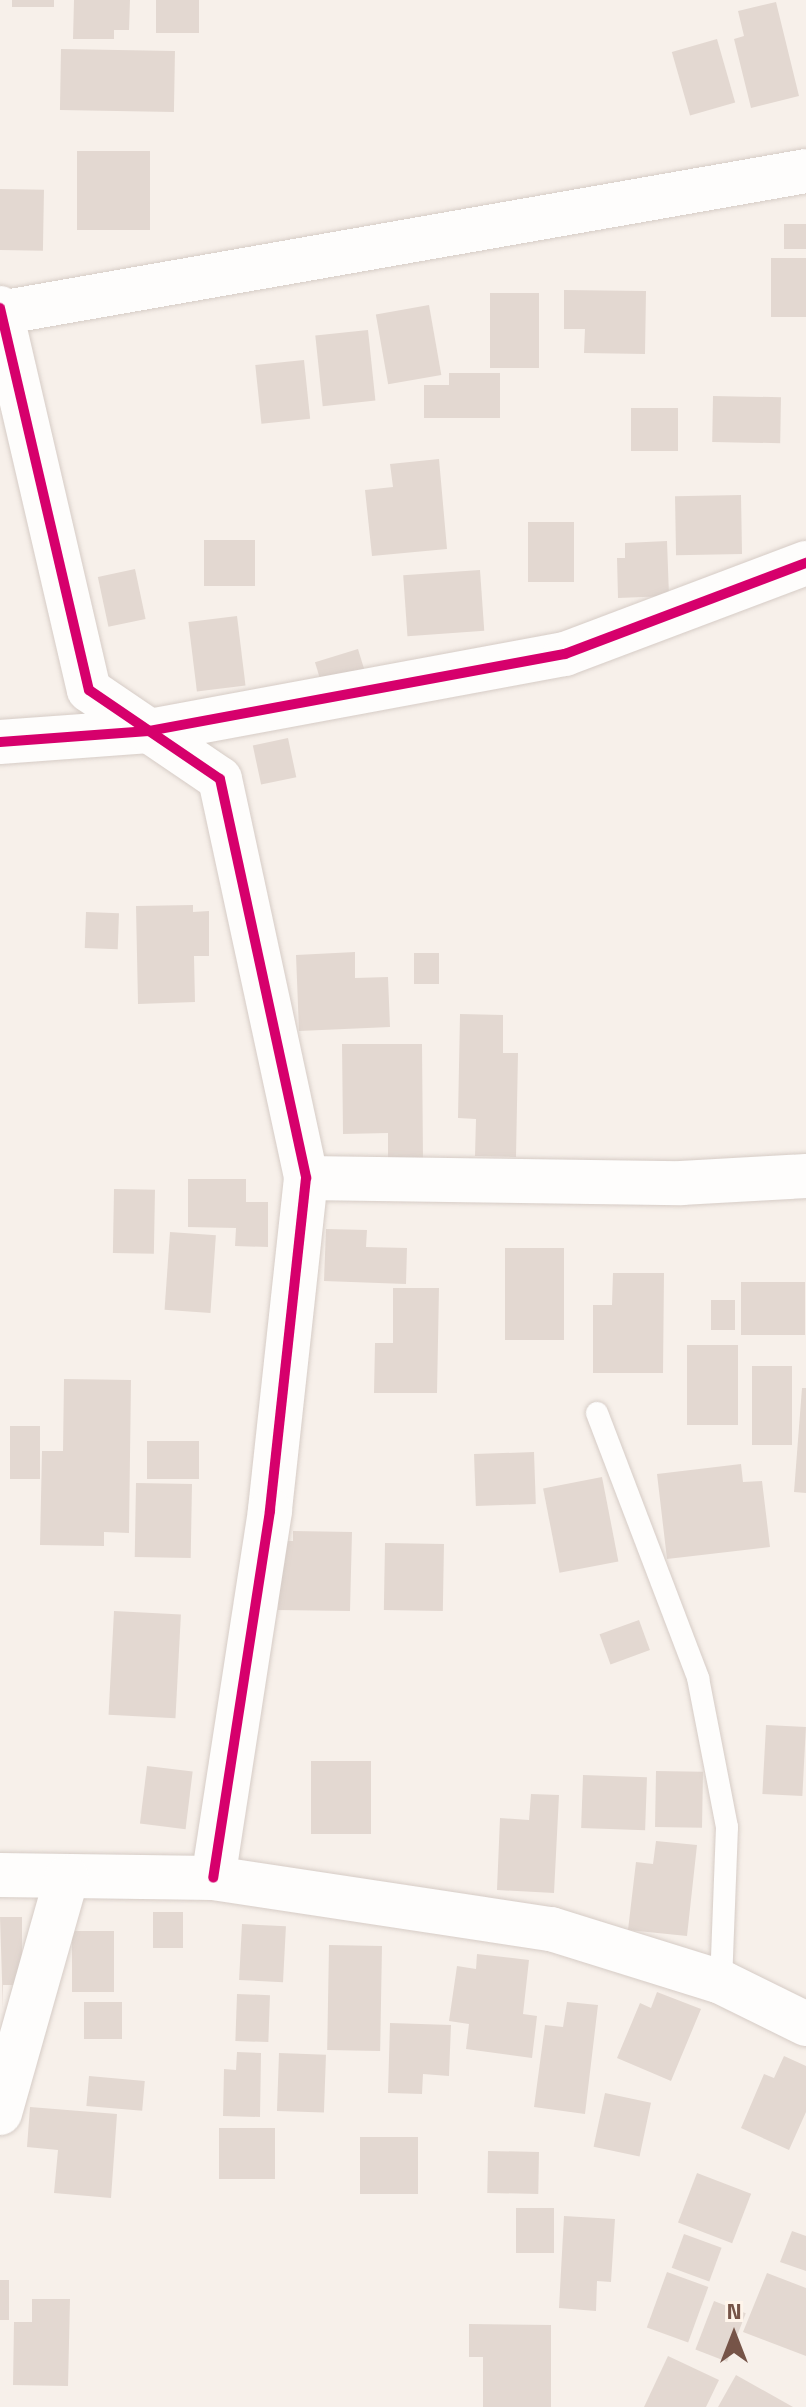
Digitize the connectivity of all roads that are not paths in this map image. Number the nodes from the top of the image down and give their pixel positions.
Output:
1 (806, 171) edge
2 (0, 311) edge
3 (806, 563) edge
4 (149, 731) junction
5 (0, 742) edge
6 (806, 1176) edge
7 (306, 1178) junction
8 (597, 1413) dead end
9 (0, 1875) edge
10 (67, 1877) junction
11 (213, 1878) junction
12 (721, 1982) junction
13 (806, 2024) edge
14 (0, 2113) edge

1 - 2 street
2 - 4 street
3 - 4 street
4 - 5 street
4 - 7 street
6 - 7 street
7 - 11 street
8 - 12 lane
9 - 10 street
10 - 11 street
10 - 14 street
11 - 12 street
12 - 13 street

